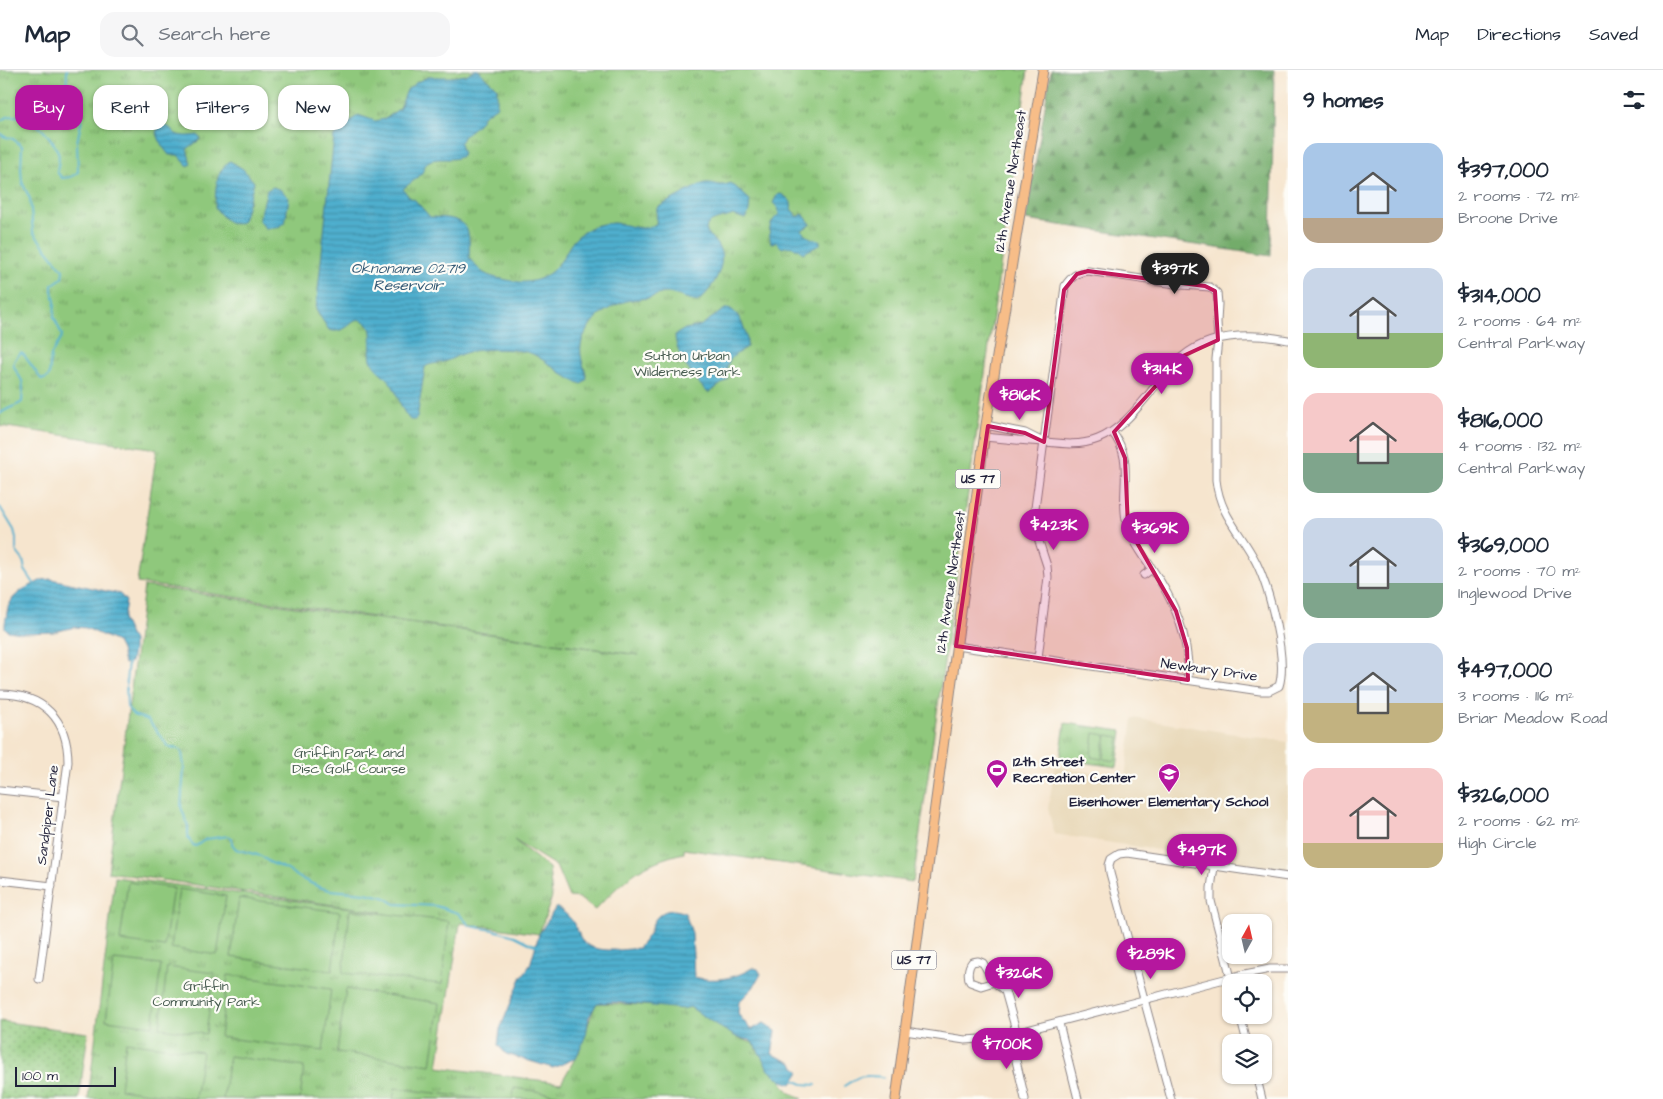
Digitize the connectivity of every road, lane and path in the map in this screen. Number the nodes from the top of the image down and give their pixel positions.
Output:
1 (1043, 70) edge
2 (1218, 340) junction
3 (1288, 340) edge
4 (986, 425) junction
5 (1112, 432) junction
6 (984, 437) junction
7 (1044, 442) junction
8 (1152, 569) junction
9 (1144, 575) dead end
10 (956, 646) junction
11 (1038, 658) junction
12 (1188, 680) junction
13 (0, 694) edge
14 (0, 790) edge
15 (63, 797) junction
16 (1214, 867) junction
17 (1288, 877) edge
18 (0, 880) edge
19 (52, 886) junction
20 (1288, 969) edge
21 (1229, 974) edge
22 (1252, 974) edge
23 (39, 979) dead end
24 (994, 982) dead end
25 (1222, 982) edge
26 (1145, 1000) junction
27 (1059, 1023) junction
28 (905, 1031) junction
29 (1014, 1035) junction
30 (1258, 1084) edge
31 (896, 1099) edge
32 (1026, 1099) edge
33 (1078, 1099) edge
34 (1171, 1099) edge
35 (1262, 1099) edge

1 - 4 main road, 12th Avenue Northeast / US 77
2 - 3 street
2 - 5 street
2 - 7 street
2 - 12 street, Newbury Drive
4 - 6 main road, 12th Avenue Northeast / US 77
4 - 7 street
5 - 7 street
5 - 8 street
6 - 7 street
6 - 10 main road, 12th Avenue Northeast / US 77
7 - 11 street
8 - 9 street
8 - 12 street
10 - 11 street, Newbury Drive
10 - 28 main road, 12th Avenue Northeast / US 77
11 - 12 street, Newbury Drive
13 - 15 street, Sandpiper Lane
14 - 15 street
15 - 19 street, Sandpiper Lane
16 - 17 street
16 - 21 street
16 - 26 street
18 - 19 street
19 - 23 street, Sandpiper Lane
20 - 22 street
24 - 29 street
25 - 26 street
26 - 27 street
26 - 34 street
27 - 29 street
27 - 33 street
28 - 29 street
28 - 31 main road, 12th Avenue Northeast / US 77
29 - 32 street
30 - 35 street

